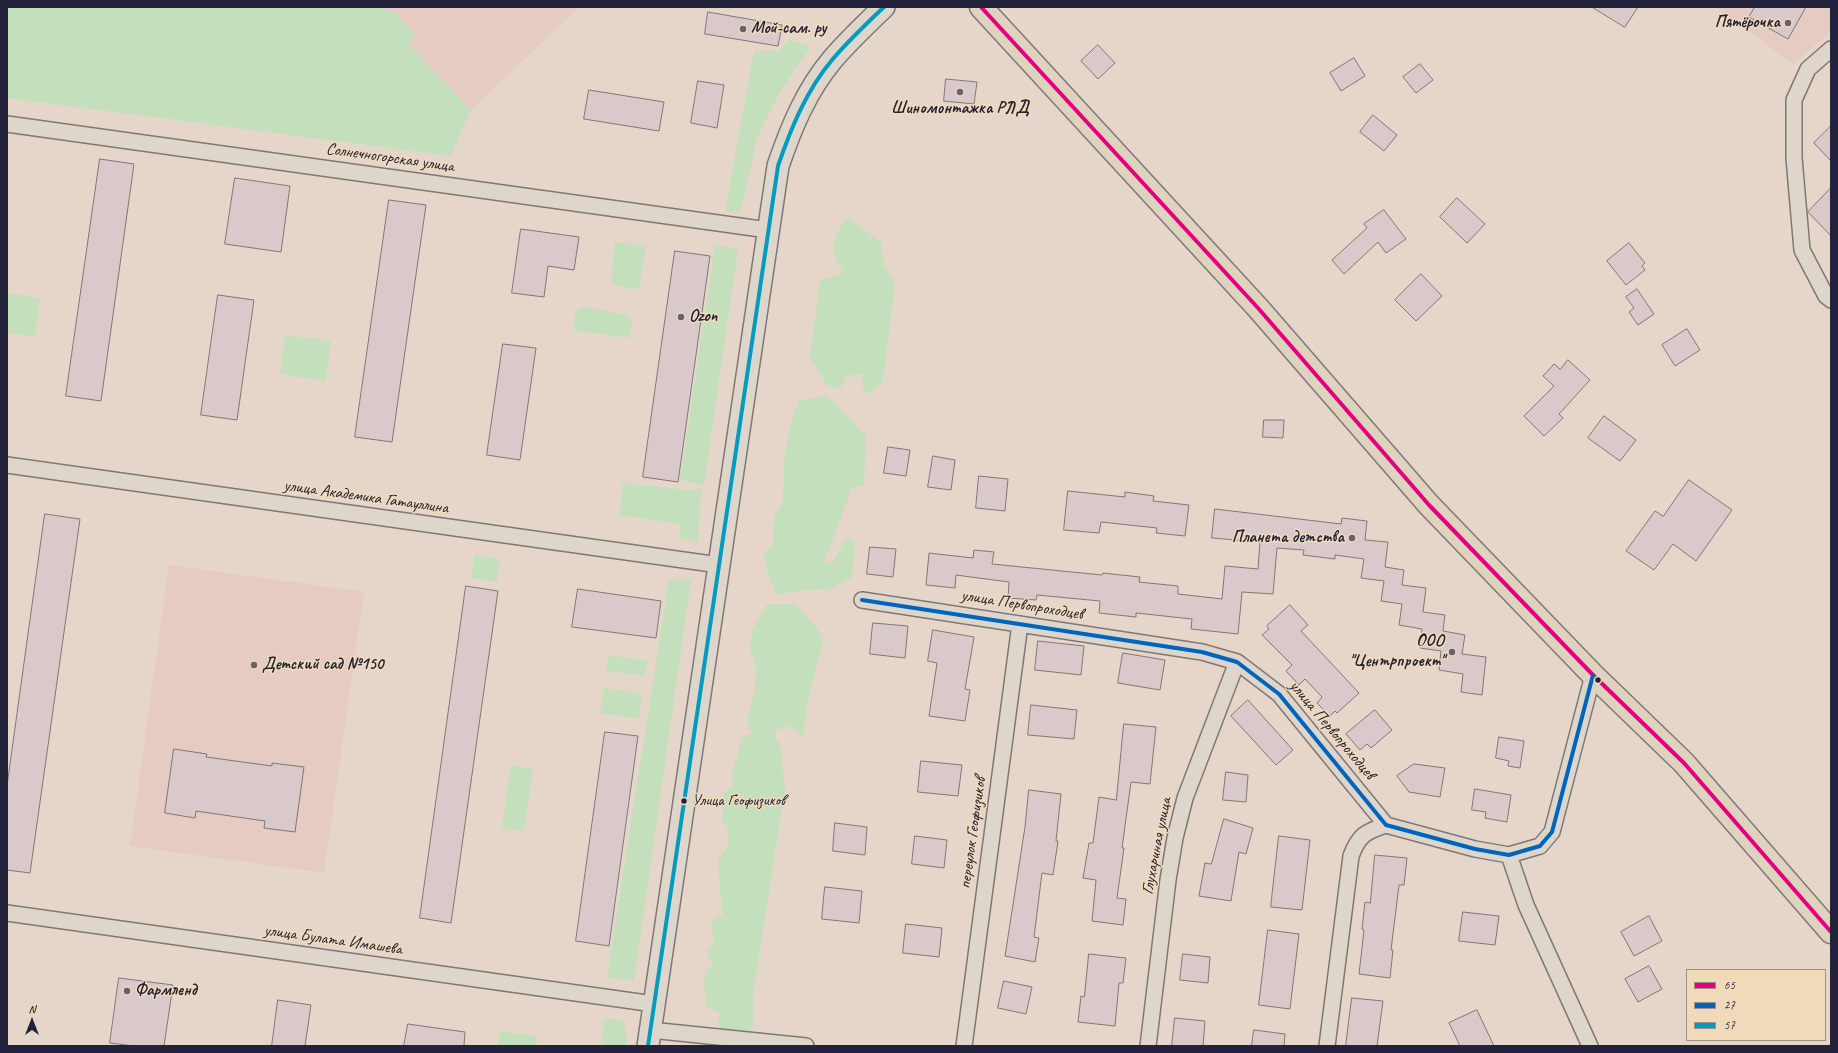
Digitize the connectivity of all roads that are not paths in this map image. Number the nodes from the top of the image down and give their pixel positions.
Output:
1 (884, 7) edge
2 (980, 7) edge
3 (1831, 49) edge
4 (7, 124) edge
5 (768, 230) junction
6 (1831, 300) edge
7 (7, 465) edge
8 (719, 565) junction
9 (862, 600) dead end
10 (1020, 624) junction
11 (1237, 662) junction
12 (1593, 675) junction
13 (1386, 825) junction
14 (1509, 855) junction
15 (7, 913) edge
16 (1831, 932) edge
17 (654, 1004) junction
18 (649, 1038) edge
19 (760, 1043) edge
20 (806, 1046) edge
21 (964, 1046) edge
22 (1148, 1046) edge
23 (1327, 1046) edge
24 (1590, 1046) edge

1 - 5 street
2 - 12 main road
3 - 6 street
4 - 5 street, Солнечногорская улица
5 - 8 street
7 - 8 street, улица Академика Гатауллина
8 - 17 street
9 - 10 street, улица Первопроходцев
10 - 11 street, улица Первопроходцев
10 - 21 street, переулок Геофизиков
11 - 13 street, улица Первопроходцев
11 - 22 street, Глухариная улица
12 - 14 street
12 - 16 main road
13 - 14 street
13 - 23 street
14 - 24 street
15 - 17 street, улица Булата Имашева
17 - 18 street
18 - 19 street
19 - 20 street

